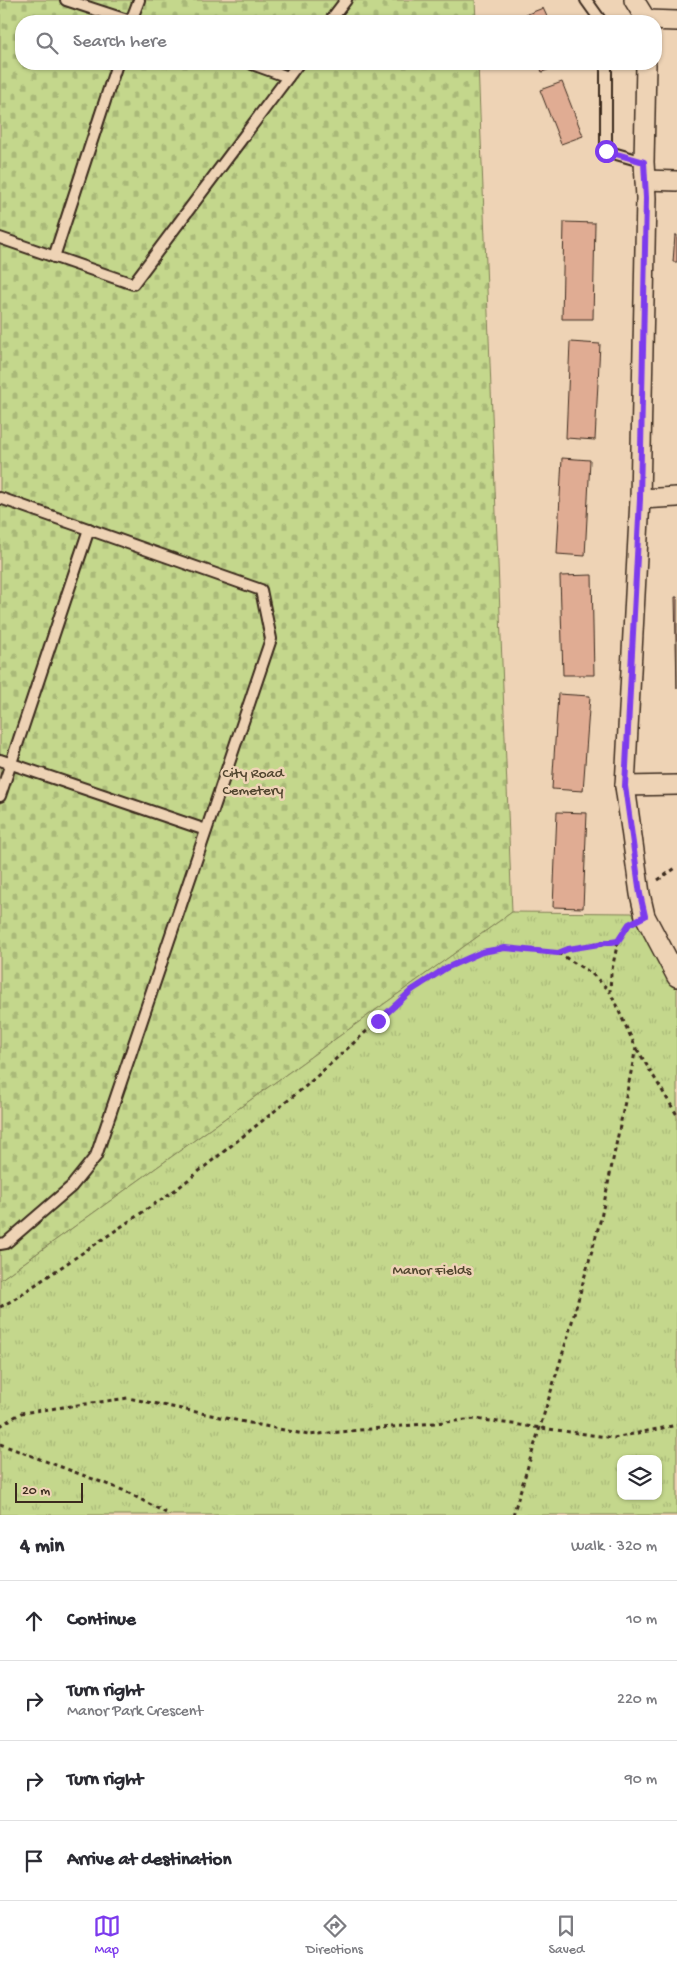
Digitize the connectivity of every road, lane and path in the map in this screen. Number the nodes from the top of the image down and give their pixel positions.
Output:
1 (66, 0) edge
2 (138, 0) edge
3 (346, 0) edge
4 (586, 0) edge
5 (634, 0) edge
6 (112, 15) edge
7 (132, 15) edge
8 (335, 15) edge
9 (596, 15) edge
10 (643, 15) edge
11 (662, 21) edge
12 (677, 21) edge
13 (115, 70) edge
14 (270, 70) edge
15 (293, 70) edge
16 (606, 70) edge
17 (646, 70) edge
18 (288, 76) junction
19 (644, 171) junction
20 (677, 181) edge
21 (0, 238) edge
22 (54, 257) junction
23 (677, 497) edge
24 (0, 498) edge
25 (640, 499) junction
26 (89, 529) junction
27 (0, 760) edge
28 (11, 764) junction
29 (677, 785) edge
30 (625, 786) junction
31 (0, 796) edge
32 (206, 830) junction
33 (645, 916) junction
34 (618, 941) junction
35 (558, 953) junction
36 (677, 977) edge
37 (610, 992) junction
38 (636, 1048) junction
39 (677, 1115) edge
40 (0, 1244) edge
41 (0, 1307) edge
42 (677, 1425) edge
43 (0, 1426) edge
44 (540, 1427) junction
45 (0, 1444) edge
46 (170, 1515) edge
47 (514, 1515) edge

1 - 6 lane
2 - 7 lane
3 - 8 lane
4 - 9 lane
5 - 10 street
11 - 12 street
13 - 22 lane
14 - 18 lane
15 - 18 lane
16 - 19 lane
17 - 19 street
18 - 22 lane
19 - 20 street
19 - 25 street
21 - 22 lane
23 - 25 street
24 - 26 lane
25 - 30 street
26 - 28 lane
26 - 32 lane
27 - 28 lane
28 - 31 lane
28 - 32 lane
29 - 30 street
30 - 33 street
32 - 40 lane
33 - 34 path
33 - 36 street
34 - 35 path
34 - 37 path
35 - 37 path
35 - 41 path
37 - 38 path
38 - 39 path
38 - 44 path
42 - 44 path
43 - 44 path
44 - 47 path
45 - 46 path

